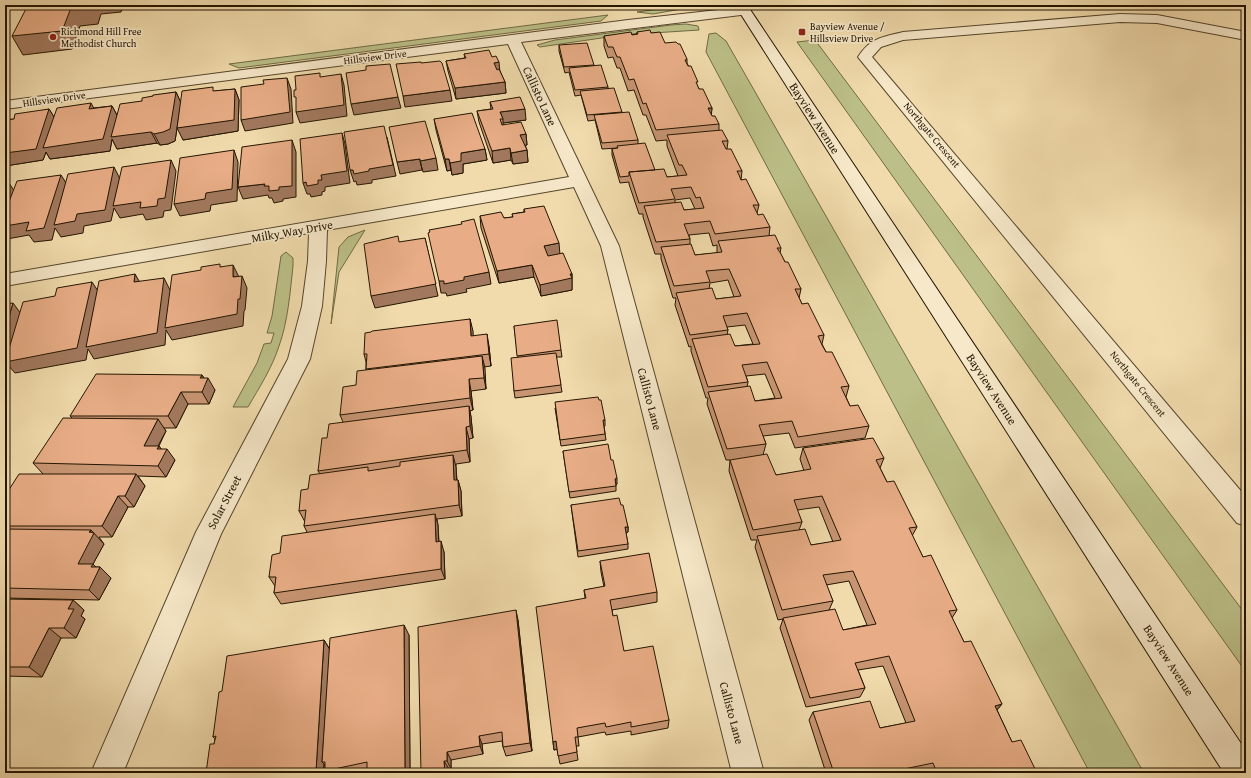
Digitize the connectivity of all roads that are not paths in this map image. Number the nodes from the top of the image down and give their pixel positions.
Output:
1 (743, 8) edge
2 (1246, 36) edge
3 (513, 40) junction
4 (5, 105) edge
5 (578, 181) junction
6 (318, 226) junction
7 (5, 280) edge
8 (1246, 515) edge
9 (106, 773) edge
10 (748, 773) edge
11 (1242, 773) edge

1 - 3 street, Hillsview Drive
1 - 11 street, Bayview Avenue
2 - 8 street, Northgate Crescent
3 - 4 street, Hillsview Drive
3 - 5 street, Callisto Lane
5 - 6 street, Milky Way Drive
5 - 10 street, Callisto Lane
6 - 7 street, Milky Way Drive
6 - 9 street, Solar Street

